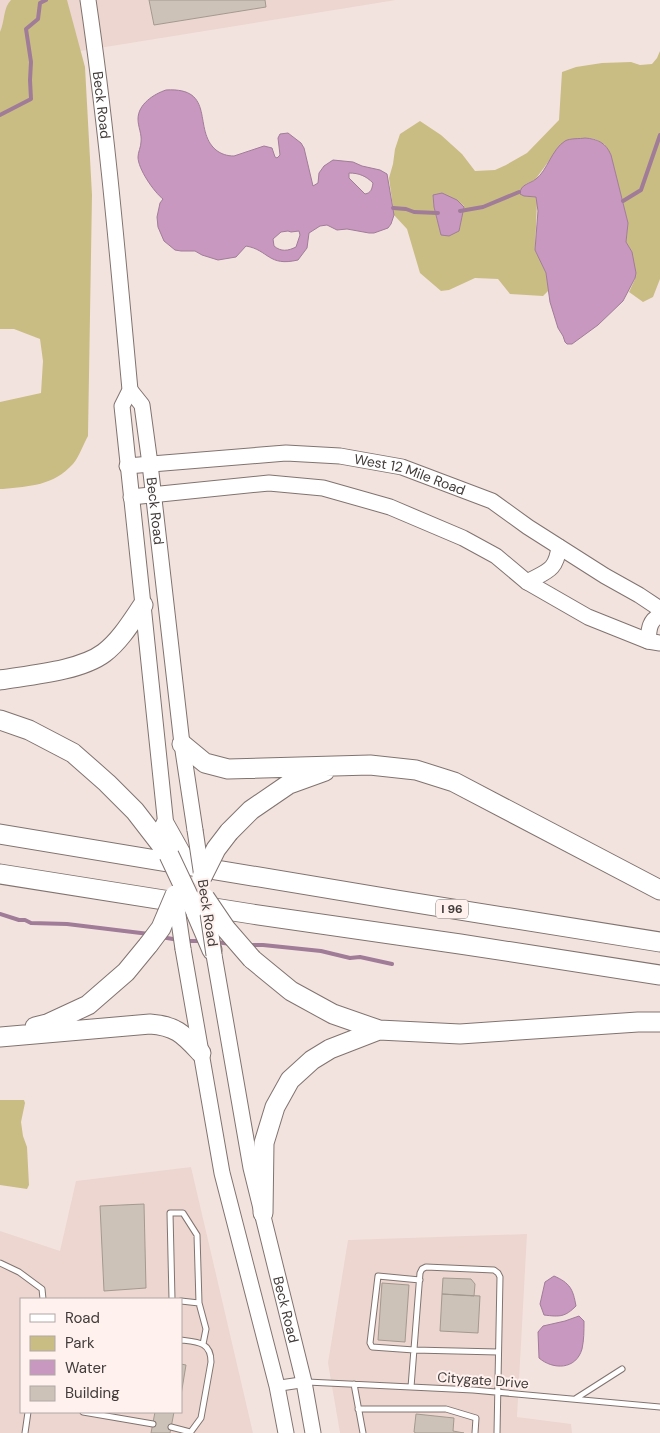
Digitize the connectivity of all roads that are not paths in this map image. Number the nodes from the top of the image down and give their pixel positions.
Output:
1 (88, 0) edge
2 (130, 390) junction
3 (150, 464) junction
4 (127, 466) junction
5 (154, 494) junction
6 (131, 497) junction
7 (559, 546) junction
8 (527, 582) junction
9 (144, 605) junction
10 (660, 609) edge
11 (660, 614) edge
12 (654, 642) edge
13 (0, 680) edge
14 (0, 720) edge
15 (182, 744) junction
16 (370, 765) junction
17 (165, 825) joint
18 (195, 830) junction
19 (0, 834) edge
20 (178, 873) junction
21 (0, 874) edge
22 (660, 890) edge
23 (200, 892) junction
24 (660, 942) edge
25 (183, 949) junction
26 (214, 955) joint
27 (660, 975) edge
28 (660, 1022) edge
29 (379, 1030) junction
30 (0, 1037) edge
31 (201, 1053) junction
32 (262, 1214) junction
33 (0, 1262) edge
34 (420, 1280) junction
35 (43, 1298) edge
36 (172, 1298) edge
37 (182, 1301) edge
38 (199, 1303) junction
39 (182, 1340) edge
40 (203, 1344) junction
41 (414, 1350) junction
42 (498, 1352) junction
43 (622, 1369) dead end
44 (304, 1382) junction
45 (354, 1384) junction
46 (277, 1386) junction
47 (411, 1387) junction
48 (497, 1392) junction
49 (575, 1399) junction
50 (660, 1407) edge
51 (358, 1409) junction
52 (28, 1413) edge
53 (89, 1413) edge
54 (153, 1424) dead end
55 (171, 1427) dead end
56 (190, 1432) edge
57 (25, 1433) edge
58 (286, 1433) edge
59 (314, 1433) edge
60 (363, 1433) edge
61 (475, 1433) edge
62 (497, 1433) edge

1 - 2 main road, Beck Road
2 - 3 main road, Beck Road
2 - 4 main road, Beck Road
3 - 4 main road, West 12 Mile Road
3 - 5 main road, Beck Road
3 - 7 main road, West 12 Mile Road
4 - 6 main road, Beck Road
5 - 6 main road
5 - 8 main road
5 - 15 main road, Beck Road
6 - 9 main road, Beck Road
7 - 8 main road
7 - 10 main road, West 12 Mile Road
8 - 12 main road
9 - 13 highway
9 - 17 main road, Beck Road
11 - 12 main road
14 - 20 highway
15 - 16 highway
15 - 18 main road, Beck Road
16 - 22 highway
16 - 23 highway, bridge
17 - 20 highway
18 - 20 highway
18 - 23 main road, Beck Road, bridge
19 - 24 highway, I 96
20 - 23 highway, bridge
20 - 25 main road, Beck Road, bridge
20 - 30 highway, bridge
21 - 27 highway
23 - 25 highway, bridge
23 - 26 highway, bridge
23 - 29 highway, bridge
25 - 31 main road, Beck Road
26 - 32 main road, Beck Road
28 - 29 highway
29 - 32 highway
30 - 31 highway
31 - 46 main road, Beck Road
32 - 44 main road, Beck Road
33 - 35 lane
34 - 41 lane
34 - 41 lane
34 - 42 lane
36 - 38 lane
37 - 38 lane
38 - 40 lane
39 - 40 lane
40 - 56 lane
41 - 42 lane
41 - 47 lane
42 - 48 lane
43 - 49 lane
44 - 45 lane, Citygate Drive
44 - 46 street
44 - 59 main road, Beck Road
45 - 47 lane, Citygate Drive
45 - 51 lane
46 - 58 main road, Beck Road
47 - 48 lane, Citygate Drive
48 - 49 lane, Citygate Drive
48 - 62 lane
49 - 50 lane, Citygate Drive
51 - 60 lane
51 - 61 lane
52 - 57 lane
53 - 54 lane
55 - 56 lane

